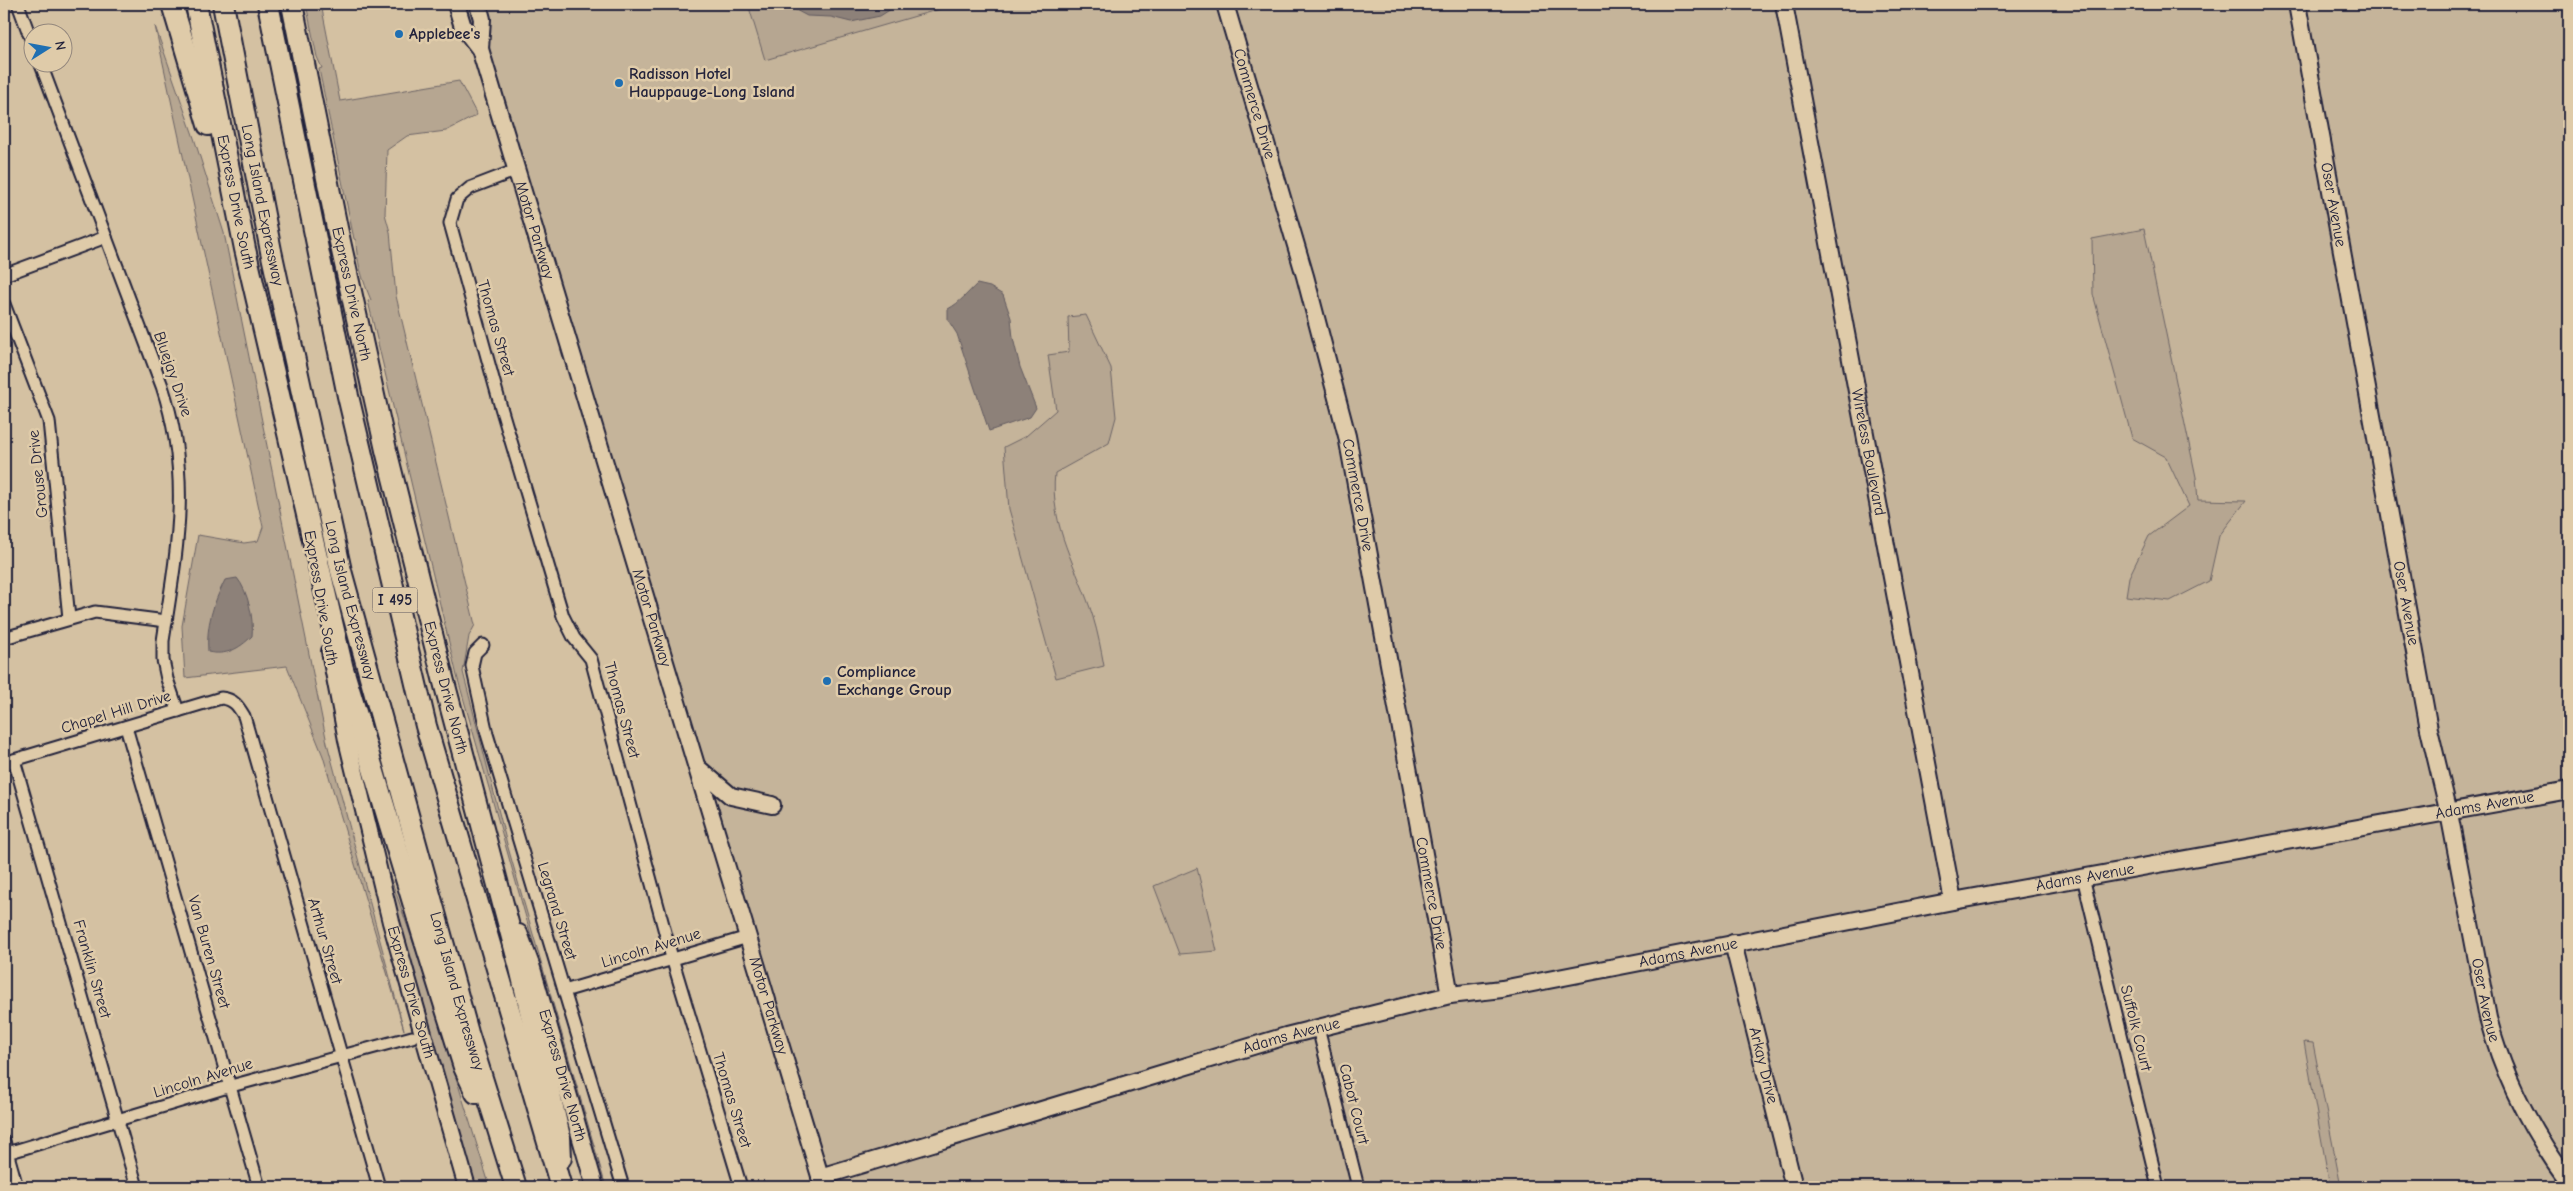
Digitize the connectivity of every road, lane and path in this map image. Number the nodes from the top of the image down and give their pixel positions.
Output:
1 (18, 4) edge
2 (172, 4) edge
3 (196, 4) edge
4 (223, 4) edge
5 (268, 4) edge
6 (292, 4) edge
7 (299, 4) edge
8 (456, 4) edge
9 (478, 4) edge
10 (1225, 4) edge
11 (1784, 4) edge
12 (2297, 4) edge
13 (25, 22) edge
14 (300, 43) junction
15 (480, 49) junction
16 (44, 72) edge
17 (517, 170) junction
18 (106, 237) junction
19 (245, 248) junction
20 (4, 275) edge
21 (4, 304) edge
22 (315, 555) junction
23 (69, 618) junction
24 (166, 621) junction
25 (4, 638) edge
26 (482, 645) dead end
27 (237, 704) joint
28 (178, 711) junction
29 (126, 727) junction
30 (9, 762) edge
31 (696, 766) junction
32 (2569, 790) edge
33 (772, 805) dead end
34 (2449, 813) junction
35 (492, 858) junction
36 (2083, 877) junction
37 (1953, 901) junction
38 (748, 937) junction
39 (1734, 943) junction
40 (672, 958) junction
41 (564, 991) junction
42 (1450, 996) junction
43 (1318, 1028) junction
44 (412, 1037) dead end
45 (341, 1056) junction
46 (231, 1086) junction
47 (118, 1121) junction
48 (4, 1141) edge
49 (6, 1153) edge
50 (510, 1165) junction
51 (822, 1182) edge
52 (2569, 1182) edge
53 (17, 1187) edge
54 (137, 1187) edge
55 (259, 1187) edge
56 (379, 1187) edge
57 (467, 1187) edge
58 (516, 1187) edge
59 (561, 1187) edge
60 (595, 1187) edge
61 (623, 1187) edge
62 (741, 1187) edge
63 (1358, 1187) edge
64 (1794, 1187) edge
65 (2158, 1187) edge

1 - 13 street
2 - 19 highway
3 - 19 highway, Express Drive South
4 - 50 highway, Long Island Expressway / I 495
5 - 59 highway, I 495
6 - 14 highway, Express Drive North
7 - 14 highway
8 - 15 street, Motor Parkway
9 - 15 street, Motor Parkway
10 - 42 street, Commerce Drive
11 - 37 street, Wireless Boulevard
12 - 34 street, Oser Avenue
14 - 35 highway, Express Drive North
15 - 17 street, Motor Parkway
16 - 18 street, Bluejay Drive
17 - 31 street, Motor Parkway
17 - 40 street, Thomas Street
18 - 20 street
18 - 24 street, Bluejay Drive
19 - 22 highway, Express Drive South
21 - 23 street, Grouse Drive
22 - 50 highway
22 - 57 street, Express Drive South
23 - 24 street
23 - 25 street
24 - 28 street, Bluejay Drive
26 - 41 street, Legrand Street
27 - 28 street, Chapel Hill Drive
27 - 45 street, Arthur Street
28 - 29 street, Chapel Hill Drive
29 - 30 street, Chapel Hill Drive
29 - 46 street, Van Buren Street
30 - 47 street, Franklin Street
31 - 33 street
31 - 38 street, Motor Parkway
32 - 34 street, Adams Avenue
34 - 36 street, Adams Avenue
34 - 52 street, Oser Avenue
35 - 59 highway
35 - 60 street, Express Drive North
36 - 37 street, Adams Avenue
36 - 65 street, Suffolk Court
37 - 39 street, Adams Avenue
38 - 40 street, Lincoln Avenue
38 - 51 street, Motor Parkway
39 - 42 street, Adams Avenue
39 - 64 street, Arkay Drive
40 - 41 street, Lincoln Avenue
40 - 62 street, Thomas Street
41 - 61 street, Legrand Street
42 - 43 street, Adams Avenue
43 - 51 street, Adams Avenue
43 - 63 street, Cabot Court
44 - 45 street, Lincoln Avenue
45 - 46 street, Lincoln Avenue
45 - 56 street, Arthur Street
46 - 47 street, Lincoln Avenue
46 - 55 street, Van Buren Street
47 - 49 street, Lincoln Avenue
47 - 54 street, Franklin Street
48 - 49 street
49 - 53 street
50 - 58 highway, Long Island Expressway / I 495

